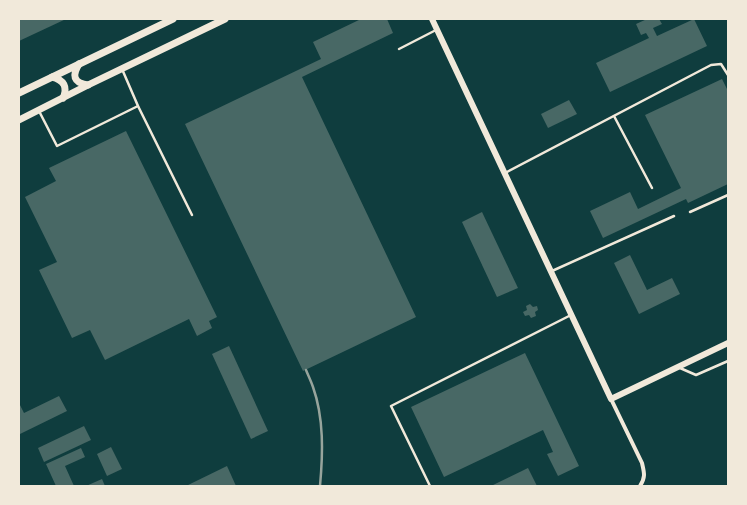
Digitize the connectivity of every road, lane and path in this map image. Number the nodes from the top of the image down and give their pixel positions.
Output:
1 (172, 19) edge
2 (225, 19) edge
3 (432, 19) edge
4 (437, 30) junction
5 (399, 49) dead end
6 (79, 64) junction
7 (122, 69) junction
8 (728, 75) edge
9 (52, 77) junction
10 (88, 85) junction
11 (19, 93) edge
12 (63, 98) junction
13 (138, 106) junction
14 (39, 111) junction
15 (614, 116) junction
16 (19, 120) edge
17 (505, 174) junction
18 (652, 188) dead end
19 (728, 195) edge
20 (690, 212) dead end
21 (192, 215) dead end
22 (674, 216) dead end
23 (551, 272) junction
24 (572, 315) junction
25 (728, 344) edge
26 (728, 361) edge
27 (678, 367) junction
28 (611, 399) junction
29 (430, 486) edge
30 (640, 486) edge

1 - 6 main road
2 - 7 main road
3 - 4 street
4 - 5 lane
4 - 17 street
6 - 9 main road
6 - 10 main road
7 - 10 main road
7 - 13 lane
8 - 15 lane
9 - 11 main road
9 - 12 main road
10 - 12 main road
12 - 14 main road
13 - 14 lane
13 - 21 lane
14 - 16 main road
15 - 17 lane
15 - 18 lane
17 - 23 street
19 - 20 lane
22 - 23 lane
23 - 24 street
24 - 28 street
24 - 29 lane
25 - 27 street
26 - 27 lane
27 - 28 street
28 - 30 street

